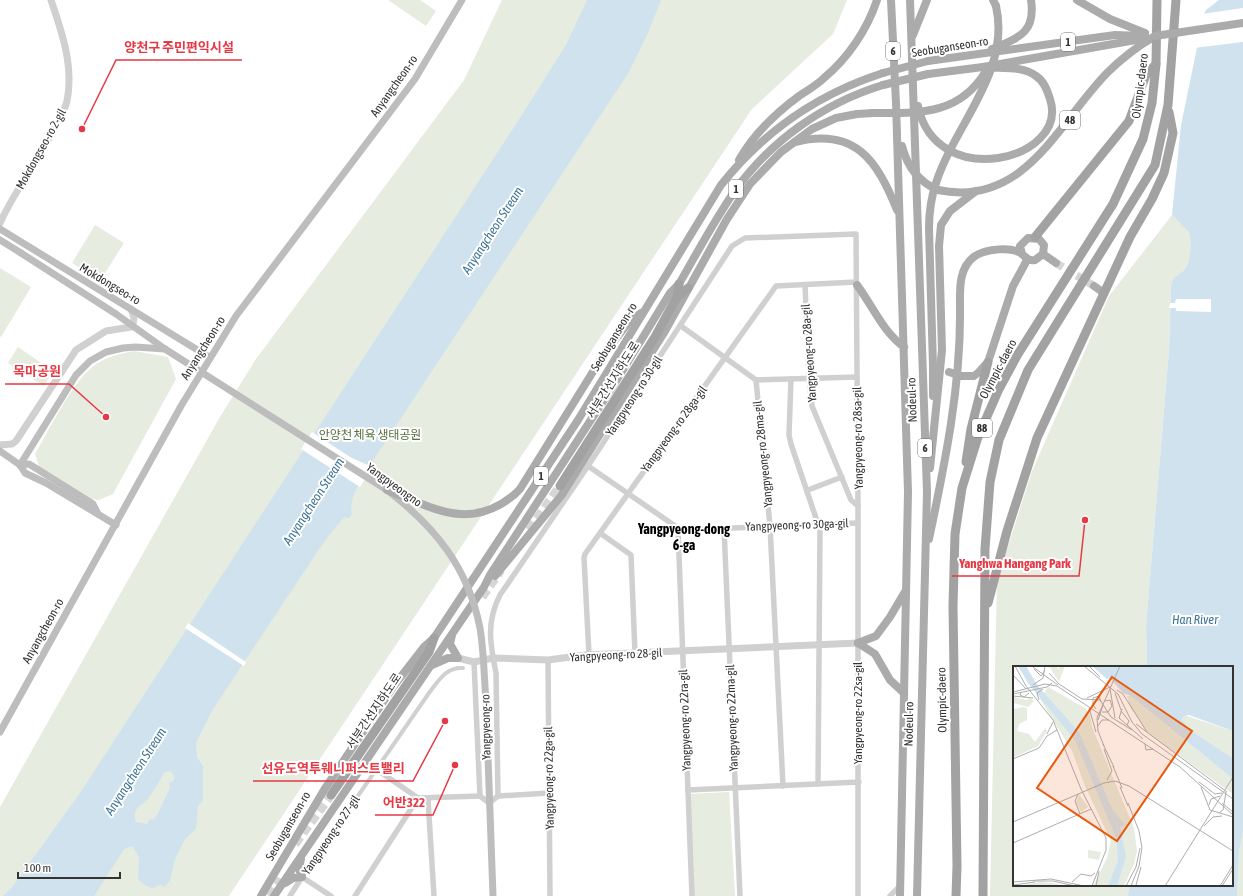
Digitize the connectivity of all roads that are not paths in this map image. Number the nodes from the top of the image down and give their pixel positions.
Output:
1 (51, 0) edge
2 (462, 0) edge
3 (877, 0) edge
4 (890, 0) edge
5 (910, 0) edge
6 (927, 0) edge
7 (993, 0) edge
8 (1031, 0) edge
9 (1076, 0) edge
10 (1157, 0) edge
11 (1176, 0) edge
12 (1243, 23) edge
13 (1156, 36) junction
14 (911, 45) junction
15 (980, 54) junction
16 (1156, 64) junction
17 (992, 65) junction
18 (983, 67) junction
19 (913, 82) junction
20 (896, 103) junction
21 (1168, 104) junction
22 (792, 143) junction
23 (734, 170) junction
24 (976, 191) junction
25 (899, 216) junction
26 (0, 223) edge
27 (0, 229) edge
28 (856, 234) joint
29 (1035, 237) junction
30 (0, 240) edge
31 (1043, 254) junction
32 (1024, 257) junction
33 (1056, 262) tunnel mouth
34 (856, 283) junction
35 (679, 284) junction
36 (805, 285) junction
37 (1094, 286) tunnel mouth
38 (688, 288) junction
39 (1104, 292) junction
40 (677, 297) junction
41 (131, 309) junction
42 (643, 311) junction
43 (681, 326) junction
44 (904, 347) junction
45 (165, 349) junction
46 (942, 350) junction
47 (209, 357) junction
48 (725, 358) junction
49 (988, 362) junction
50 (857, 377) junction
51 (809, 378) junction
52 (790, 379) junction
53 (756, 380) junction
54 (934, 432) junction
55 (0, 445) edge
56 (0, 451) edge
57 (20, 465) junction
58 (588, 466) junction
59 (842, 477) junction
60 (560, 486) tunnel mouth
61 (962, 488) junction
62 (387, 490) junction
63 (808, 490) junction
64 (927, 492) junction
65 (628, 494) junction
66 (858, 506) junction
67 (858, 522) junction
68 (820, 524) junction
69 (116, 525) junction
70 (770, 526) junction
71 (724, 528) junction
72 (678, 529) junction
73 (600, 533) junction
74 (925, 562) junction
75 (484, 587) junction
76 (906, 589) junction
77 (985, 615) junction
78 (452, 635) junction
79 (434, 638) junction
80 (858, 643) junction
81 (819, 645) junction
82 (776, 647) junction
83 (729, 649) junction
84 (682, 651) junction
85 (635, 653) junction
86 (589, 655) junction
87 (458, 658) junction
88 (493, 658) junction
89 (548, 660) junction
90 (474, 662) junction
91 (431, 665) junction
92 (463, 668) dead end
93 (904, 693) junction
94 (486, 701) joint
95 (0, 732) edge
96 (376, 769) junction
97 (859, 782) junction
98 (818, 784) junction
99 (783, 786) junction
100 (734, 788) junction
101 (688, 790) junction
102 (549, 793) junction
103 (331, 795) tunnel mouth
104 (480, 796) junction
105 (498, 796) junction
106 (418, 798) junction
107 (428, 799) junction
108 (489, 803) junction
109 (301, 856) junction
110 (302, 877) junction
111 (281, 884) junction
112 (900, 886) junction
113 (261, 896) edge
114 (274, 896) edge
115 (290, 896) edge
116 (331, 896) edge
117 (355, 896) edge
118 (434, 896) edge
119 (493, 896) edge
120 (550, 896) edge
121 (692, 896) edge
122 (740, 896) edge
123 (858, 896) edge
124 (890, 896) edge
125 (900, 896) edge
126 (916, 896) edge
127 (956, 896) edge
128 (983, 896) edge

1 - 26 street, Mokdongseo-ro 2-gil
2 - 47 main road, Anyangcheon-ro
3 - 23 main road
4 - 20 main road, Nodeul-ro / 6
5 - 14 main road, Nodeul-ro / 6
6 - 14 main road
7 - 17 main road, bridge
8 - 15 main road
9 - 13 main road
10 - 16 highway, Olympic-daero / 88
11 - 21 highway, 88
12 - 13 main road, Seobuganseon-ro / 1, bridge
13 - 15 main road, Seobuganseon-ro / 1, bridge
13 - 18 main road, Seobuganseon-ro / 1, bridge
13 - 24 main road, 48
14 - 19 main road, Nodeul-ro / 6
15 - 23 main road, Seobuganseon-ro / 1, bridge
16 - 29 highway
16 - 61 highway, Olympic-daero / 88
17 - 22 main road, bridge
17 - 54 main road, bridge
18 - 19 main road
18 - 35 main road, Seobuganseon-ro / 1, bridge
19 - 64 main road, Nodeul-ro / 6
20 - 24 main road, 48, bridge
20 - 25 main road, Nodeul-ro / 6
21 - 39 highway
21 - 77 highway, 88
22 - 25 main road
22 - 38 main road
23 - 42 main road, Seobuganseon-ro / 1
24 - 46 main road
25 - 44 main road, Nodeul-ro / 6
27 - 41 main road, Mokdongseo-ro
28 - 34 street, Yangpyeong-ro 28sa-gil
28 - 43 street, Yangpyeong-ro 30-gil
29 - 31 main road
29 - 32 main road
30 - 45 main road, Mokdongseo-ro, bridge
31 - 32 main road
31 - 33 main road
32 - 49 main road
32 - 74 main road
34 - 36 street, Yangpyeong-ro 28ga-gil
34 - 44 main road
34 - 50 street, Yangpyeong-ro 28sa-gil
35 - 40 highway, 서부간선지하도로
35 - 75 main road, Seobuganseon-ro / 1
36 - 48 street, Yangpyeong-ro 28ga-gil
36 - 51 street, Yangpyeong-ro 28a-gil
37 - 39 main road
38 - 40 highway
38 - 75 main road
39 - 77 highway
40 - 60 highway, 서부간선지하도로
41 - 47 main road, Mokdongseo-ro
41 - 55 street
42 - 62 main road, bridge
42 - 79 main road, Seobuganseon-ro / 1
43 - 48 street
43 - 58 street, Yangpyeong-ro 30-gil
44 - 76 main road, Nodeul-ro / 6
45 - 57 main road
45 - 62 main road, Yangpyeongno, bridge
46 - 49 main road, bridge
46 - 54 main road
47 - 69 main road, Anyangcheon-ro
48 - 53 street
48 - 65 street, Yangpyeong-ro 28ga-gil
49 - 61 highway
50 - 51 street
50 - 66 street, Yangpyeong-ro 28sa-gil
51 - 52 street
51 - 59 street, Yangpyeong-ro 28a-gil
52 - 53 street
52 - 63 street
53 - 70 street, Yangpyeong-ro 28ma-gil
54 - 64 main road
56 - 57 main road
57 - 69 main road
58 - 65 street
58 - 88 street, Yangpyeong-ro 30-gil
59 - 63 street
59 - 66 street, Yangpyeong-ro 28a-gil
61 - 127 highway, Olympic-daero / 88
62 - 94 main road, Yangpyeongno, bridge
63 - 68 street
64 - 74 main road, Nodeul-ro / 6
65 - 72 street
65 - 73 street, Yangpyeong-ro 28ga-gil
66 - 67 street, Yangpyeong-ro 28sa-gil
67 - 68 street, Yangpyeong-ro 30ga-gil
67 - 80 street, Yangpyeong-ro 28sa-gil
68 - 70 street, Yangpyeong-ro 30ga-gil
68 - 81 street
69 - 95 main road, Anyangcheon-ro
70 - 71 street, Yangpyeong-ro 30ga-gil
70 - 82 street, Yangpyeong-ro 28ma-gil
71 - 72 street, Yangpyeong-ro 30ga-gil
71 - 83 street, Yangpyeong-ro 22ma-gil
72 - 84 street, Yangpyeong-ro 22ra-gil
73 - 85 street
73 - 86 street, Yangpyeong-ro 28ga-gil
74 - 126 main road, Nodeul-ro / 6
75 - 78 main road, Seobuganseon-ro / 1
76 - 80 main road
76 - 93 main road, Nodeul-ro / 6
77 - 128 highway, 88
78 - 87 main road
78 - 91 main road, Seobuganseon-ro / 1
79 - 103 highway, 서부간선지하도로
79 - 113 main road, Seobuganseon-ro / 1
80 - 81 street, Yangpyeong-ro 28-gil
80 - 93 main road
80 - 97 street, Yangpyeong-ro 22sa-gil
81 - 82 street, Yangpyeong-ro 28-gil
81 - 98 street
82 - 83 street, Yangpyeong-ro 28-gil
82 - 99 street
83 - 84 street, Yangpyeong-ro 28-gil
83 - 100 street, Yangpyeong-ro 22ma-gil
84 - 85 street, Yangpyeong-ro 28-gil
84 - 101 street, Yangpyeong-ro 22ra-gil
85 - 86 street, Yangpyeong-ro 28-gil
86 - 89 street, Yangpyeong-ro 28-gil
87 - 90 street, Yangpyeong-ro 28-gil
87 - 91 main road
88 - 89 street, Yangpyeong-ro 28-gil
88 - 90 street, Yangpyeong-ro 28-gil
88 - 105 street, Yangpyeong-ro
89 - 102 street, Yangpyeong-ro 22ga-gil
90 - 104 street, Yangpyeong-ro
91 - 109 main road, Seobuganseon-ro / 1
92 - 96 street, Yangpyeong-ro 27-gil
93 - 112 main road, Nodeul-ro / 6
94 - 108 main road, Yangpyeong-ro
96 - 106 street
96 - 110 street, Yangpyeong-ro 27-gil
97 - 98 street
97 - 123 street, Yangpyeong-ro 22sa-gil
98 - 99 street, Yangpyeong-ro 22ma-gil
99 - 100 street, Yangpyeong-ro 22ma-gil
100 - 101 street
100 - 122 street, Yangpyeong-ro 22ma-gil
101 - 121 street, Yangpyeong-ro 22ra-gil
102 - 105 street
102 - 120 street, Yangpyeong-ro 22ga-gil
104 - 107 street
104 - 108 street
105 - 108 street
106 - 107 street
106 - 117 street
107 - 118 street
108 - 119 main road, Yangpyeong-ro
109 - 110 main road
109 - 111 main road, Seobuganseon-ro / 1
110 - 111 main road
110 - 115 street, Yangpyeong-ro 27-gil
110 - 116 street
111 - 114 main road, Seobuganseon-ro / 1
112 - 124 street
112 - 125 main road, Nodeul-ro / 6

